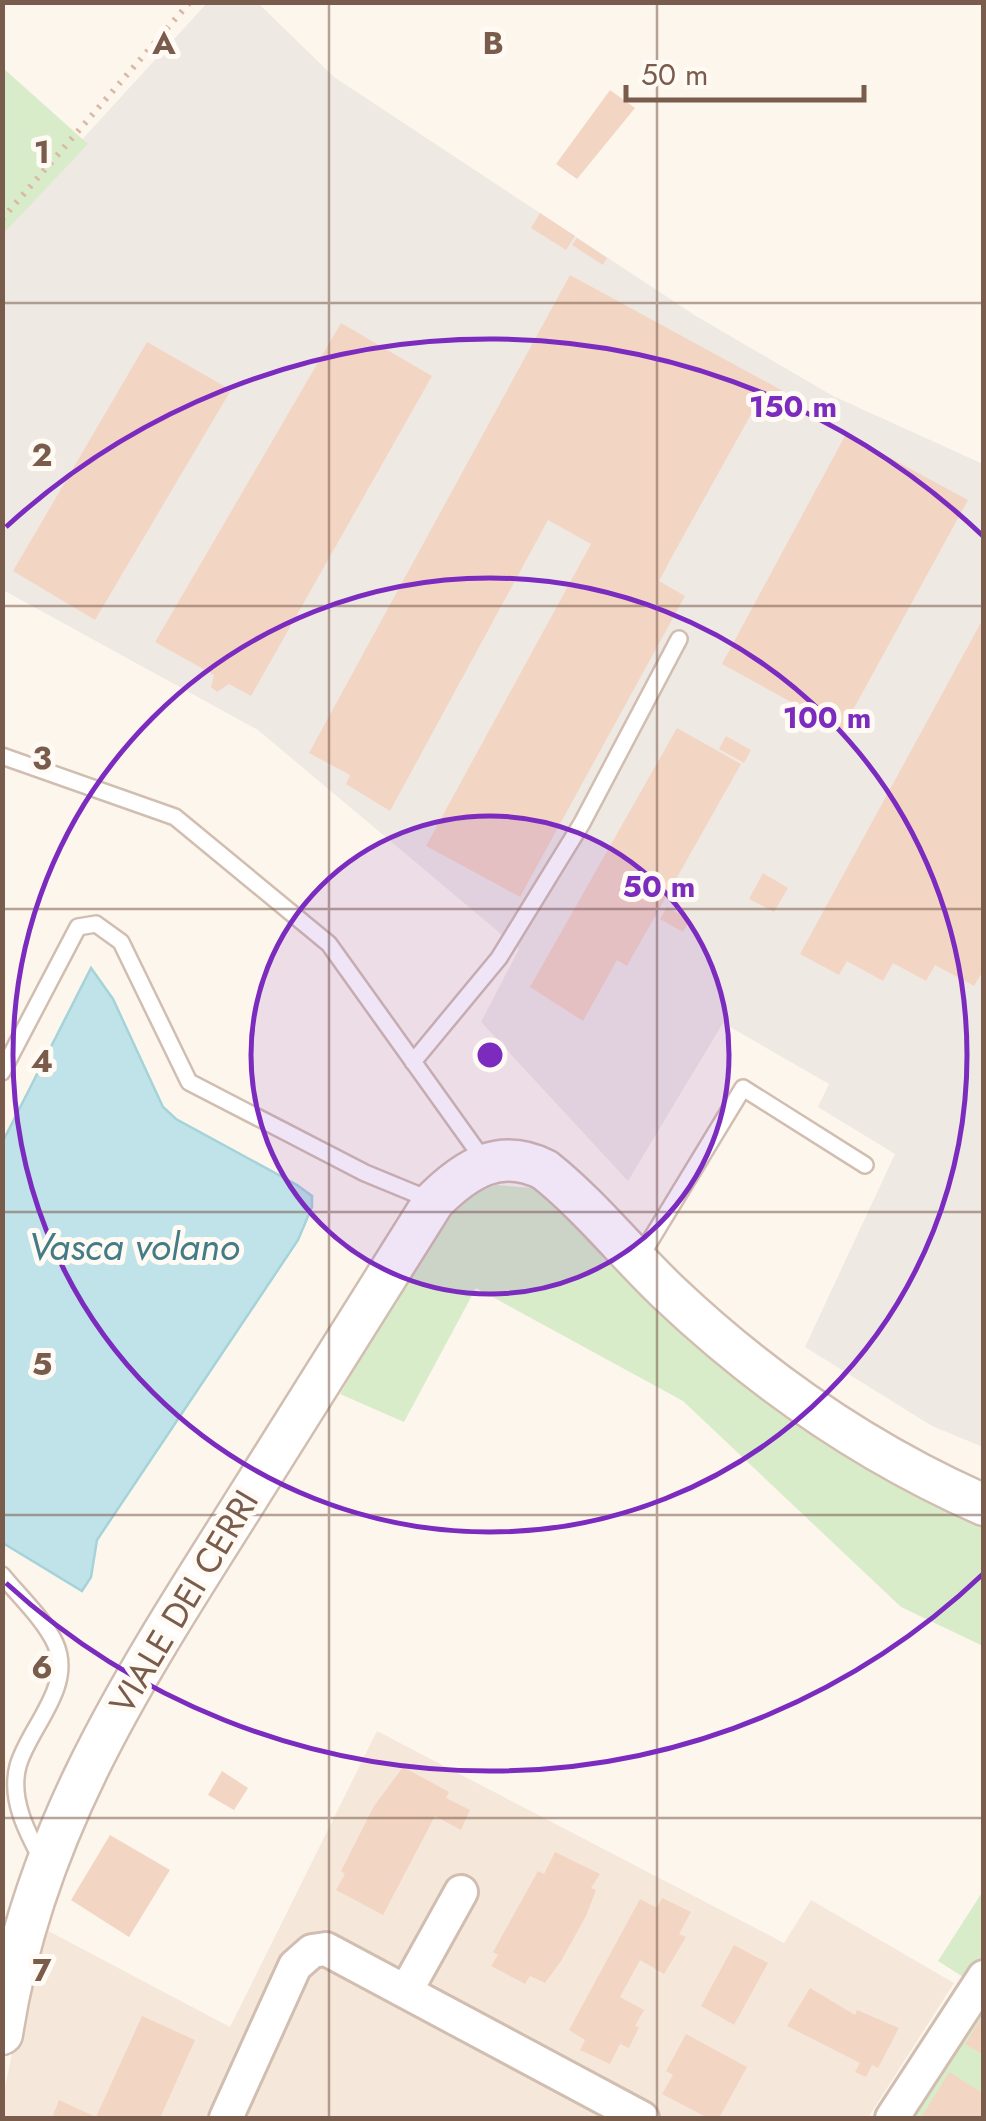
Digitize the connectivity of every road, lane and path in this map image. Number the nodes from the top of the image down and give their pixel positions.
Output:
1 (190, 2) edge
2 (2, 219) edge
3 (679, 639) dead end
4 (2, 756) edge
5 (414, 1062) junction
6 (2, 1072) edge
7 (485, 1162) junction
8 (865, 1165) dead end
9 (434, 1201) junction
10 (637, 1262) junction
11 (984, 1505) edge
12 (2, 1575) edge
13 (44, 1864) junction
14 (461, 1892) dead end
15 (984, 1976) edge
16 (406, 1991) junction
17 (2, 2034) edge
18 (226, 2118) edge
19 (642, 2118) edge
20 (892, 2118) edge

1 - 2 path
3 - 5 lane
4 - 5 lane
5 - 7 lane
6 - 9 lane
7 - 9 street, VIALE DEI CERRI
7 - 10 street
8 - 10 lane
9 - 13 street, VIALE DEI CERRI
10 - 11 street
12 - 13 lane
13 - 17 street, VIALE DEI CERRI
14 - 16 street
15 - 20 street
16 - 18 street
16 - 19 street

